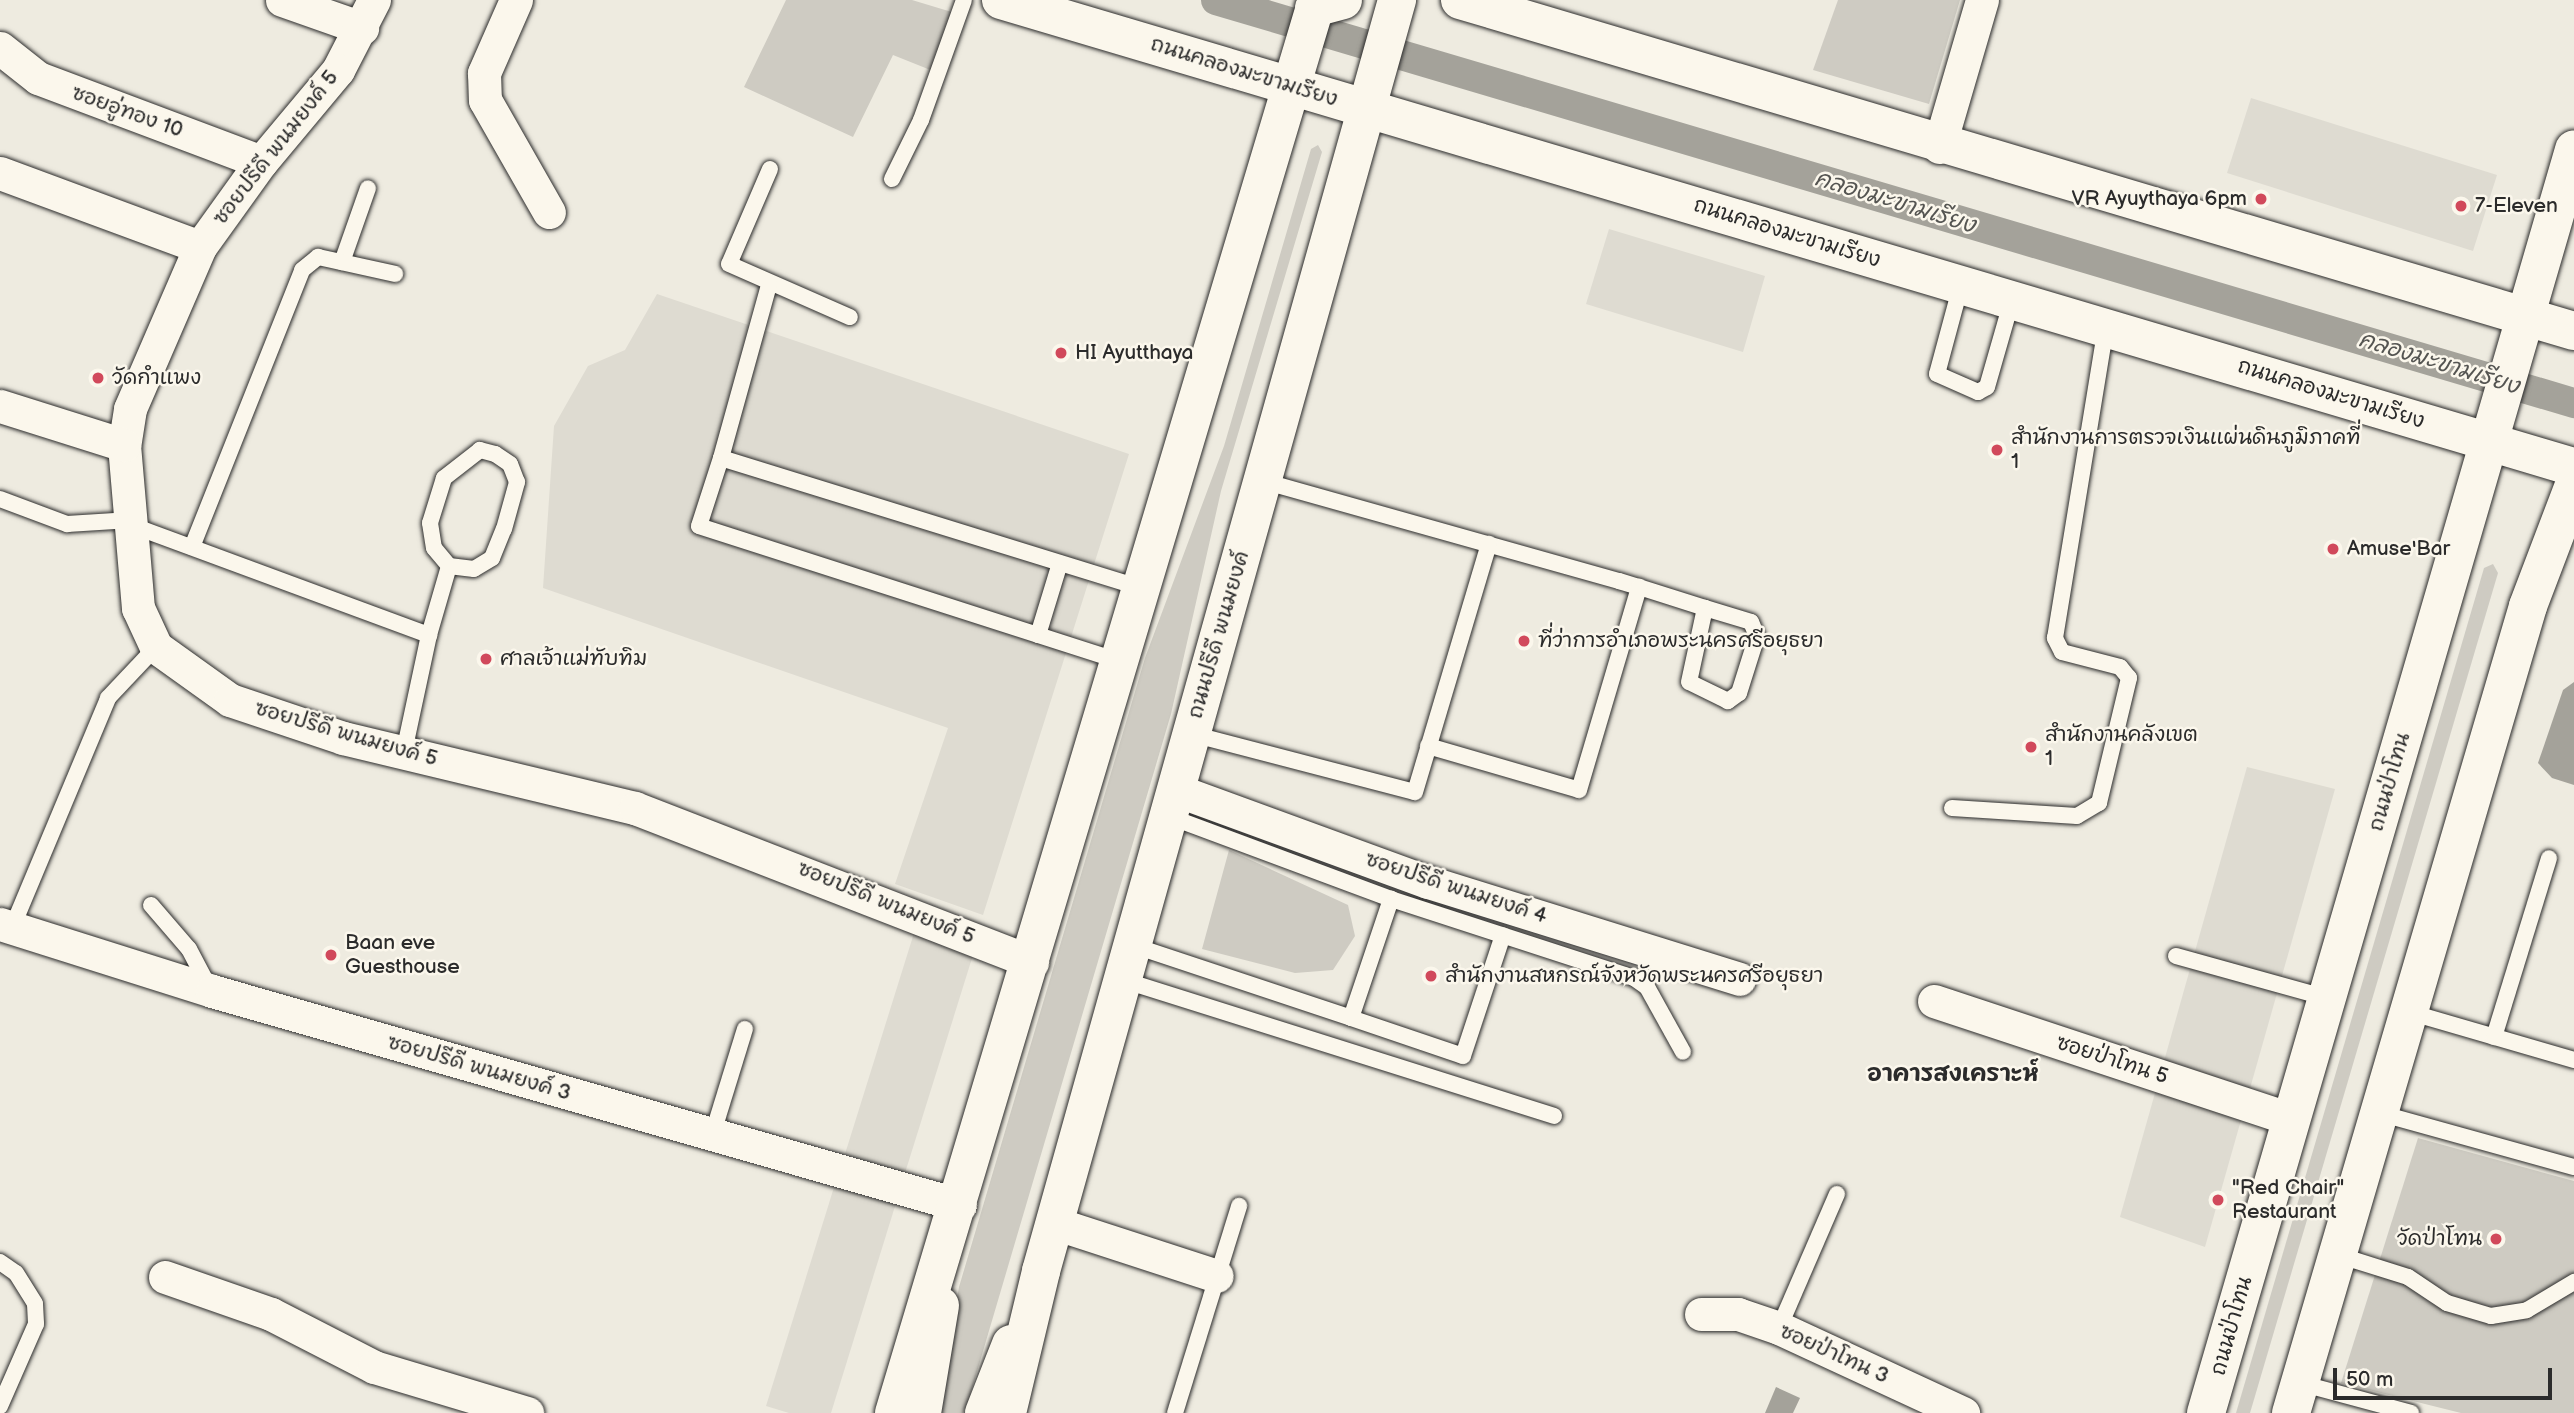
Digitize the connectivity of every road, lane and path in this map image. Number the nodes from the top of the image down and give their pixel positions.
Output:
1 (282, 0) edge
2 (516, 0) edge
3 (964, 0) edge
4 (1001, 0) edge
5 (1463, 0) edge
6 (1982, 0) edge
7 (1325, 3) edge
8 (1396, 6) edge
9 (368, 14) edge
10 (0, 48) edge
11 (1296, 73) junction
12 (1371, 95) junction
13 (1940, 147) junction
14 (2574, 150) edge
15 (261, 162) junction
16 (770, 169) dead end
17 (0, 173) edge
18 (892, 179) dead end
19 (368, 188) dead end
20 (549, 212) dead end
21 (200, 247) junction
22 (342, 262) junction
23 (395, 274) dead end
24 (769, 285) junction
25 (1961, 285) junction
26 (2012, 300) junction
27 (850, 317) dead end
28 (2522, 327) junction
29 (2106, 328) junction
30 (2574, 331) edge
31 (0, 406) edge
32 (2492, 430) junction
33 (124, 445) junction
34 (721, 458) junction
35 (2574, 467) edge
36 (1263, 481) junction
37 (2574, 485) edge
38 (0, 499) edge
39 (131, 523) junction
40 (1489, 544) junction
41 (192, 547) junction
42 (1060, 563) junction
43 (449, 566) junction
44 (1639, 587) junction
45 (1143, 589) junction
46 (1706, 608) junction
47 (429, 635) junction
48 (1038, 635) junction
49 (156, 647) junction
50 (1121, 662) junction
51 (1192, 734) junction
52 (1428, 746) junction
53 (404, 752) junction
54 (1172, 803) junction
55 (1952, 808) dead end
56 (2549, 858) dead end
57 (1391, 899) junction
58 (152, 905) dead end
59 (6, 926) edge
60 (1503, 935) junction
61 (2176, 956) dead end
62 (1032, 962) junction
63 (1127, 962) junction
64 (1739, 978) dead end
65 (212, 991) junction
66 (2327, 998) junction
67 (1934, 1001) dead end
68 (2409, 1012) junction
69 (1351, 1018) junction
70 (745, 1029) dead end
71 (2494, 1037) junction
72 (1683, 1052) dead end
73 (2574, 1060) edge
74 (2379, 1113) junction
75 (1554, 1116) dead end
76 (2291, 1119) junction
77 (712, 1136) junction
78 (2574, 1167) edge
79 (1837, 1194) dead end
80 (1239, 1206) dead end
81 (956, 1218) junction
82 (1054, 1223) junction
83 (2338, 1255) junction
84 (0, 1262) edge
85 (1041, 1270) junction
86 (1217, 1276) junction
87 (165, 1277) dead end
88 (2574, 1282) edge
89 (1701, 1314) dead end
90 (1779, 1328) junction
91 (2296, 1398) edge
92 (0, 1406) edge
93 (527, 1413) edge
94 (894, 1413) edge
95 (922, 1413) edge
96 (984, 1413) edge
97 (1007, 1413) edge
98 (1175, 1413) edge
99 (1963, 1413) edge
100 (2206, 1413) edge
101 (2411, 1413) edge

1 - 9 street
2 - 20 street
3 - 18 lane
4 - 11 street, ถนนคลองมะขามเรียง
5 - 13 street
6 - 13 street
7 - 11 street
8 - 12 street, ถนนปรีดี พนมยงค์
9 - 15 street, ซอยปรีดี พนมยงค์ 5
10 - 15 street, ซอยอู่ทอง 10
11 - 12 street, ถนนคลองมะขามเรียง
11 - 45 street
12 - 25 street, ถนนคลองมะขามเรียง
12 - 36 street, ถนนปรีดี พนมยงค์
13 - 28 street
14 - 28 street, ถนนป่าโทน
15 - 21 street, ซอยปรีดี พนมยงค์ 5
16 - 24 lane
17 - 21 street
19 - 22 lane
21 - 33 street, ซอยปรีดี พนมยงค์ 5
22 - 23 lane
22 - 41 lane
24 - 27 lane
24 - 34 lane
25 - 26 street, ถนนคลองมะขามเรียง
25 - 26 lane
26 - 29 street, ถนนคลองมะขามเรียง
28 - 30 street
28 - 32 street, ถนนป่าโทน
29 - 32 street, ถนนคลองมะขามเรียง
29 - 55 lane
31 - 33 street
32 - 35 street, ถนนคลองมะขามเรียง
32 - 66 street, ถนนป่าโทน
33 - 39 street, ซอยปรีดี พนมยงค์ 5
34 - 42 lane
34 - 48 lane
36 - 40 lane
36 - 51 street, ถนนปรีดี พนมยงค์
37 - 68 street
38 - 39 lane
39 - 41 lane
39 - 49 street, ซอยปรีดี พนมยงค์ 5
40 - 44 lane
40 - 52 lane
41 - 47 lane
42 - 45 lane
42 - 48 lane
43 - 43 lane
43 - 47 lane
44 - 46 lane
44 - 52 lane
45 - 50 street
46 - 46 lane
47 - 53 lane
48 - 50 lane
49 - 53 street, ซอยปรีดี พนมยงค์ 5
49 - 59 lane
50 - 62 street
51 - 52 lane
51 - 54 street, ถนนปรีดี พนมยงค์
53 - 62 street, ซอยปรีดี พนมยงค์ 5
54 - 57 lane
54 - 63 street, ถนนปรีดี พนมยงค์
54 - 64 street, ซอยปรีดี พนมยงค์ 4
56 - 71 lane
57 - 60 lane
57 - 69 lane
58 - 65 lane
59 - 65 street, ซอยปรีดี พนมยงค์ 3
60 - 69 lane
60 - 72 lane
61 - 66 lane
62 - 81 street
63 - 69 lane
63 - 75 lane
63 - 82 street, ถนนปรีดี พนมยงค์
65 - 77 street, ซอยปรีดี พนมยงค์ 3
66 - 76 street, ถนนป่าโทน
67 - 76 street, ซอยป่าโทน 5
68 - 71 lane
68 - 74 street
70 - 77 lane
71 - 73 lane
74 - 78 lane
74 - 83 street
76 - 100 street, ถนนป่าโทน
77 - 81 street, ซอยปรีดี พนมยงค์ 3
79 - 90 lane
80 - 86 lane
81 - 94 street
81 - 95 street
82 - 85 street, ถนนปรีดี พนมยงค์
82 - 86 street
83 - 88 lane
83 - 91 street
84 - 92 lane
85 - 96 street, ถนนปรีดี พนมยงค์
85 - 97 street, ถนนปรีดี พนมยงค์
86 - 98 lane
87 - 93 street
89 - 90 street, ซอยป่าโทน 3
90 - 99 street, ซอยป่าโทน 3
91 - 101 lane

